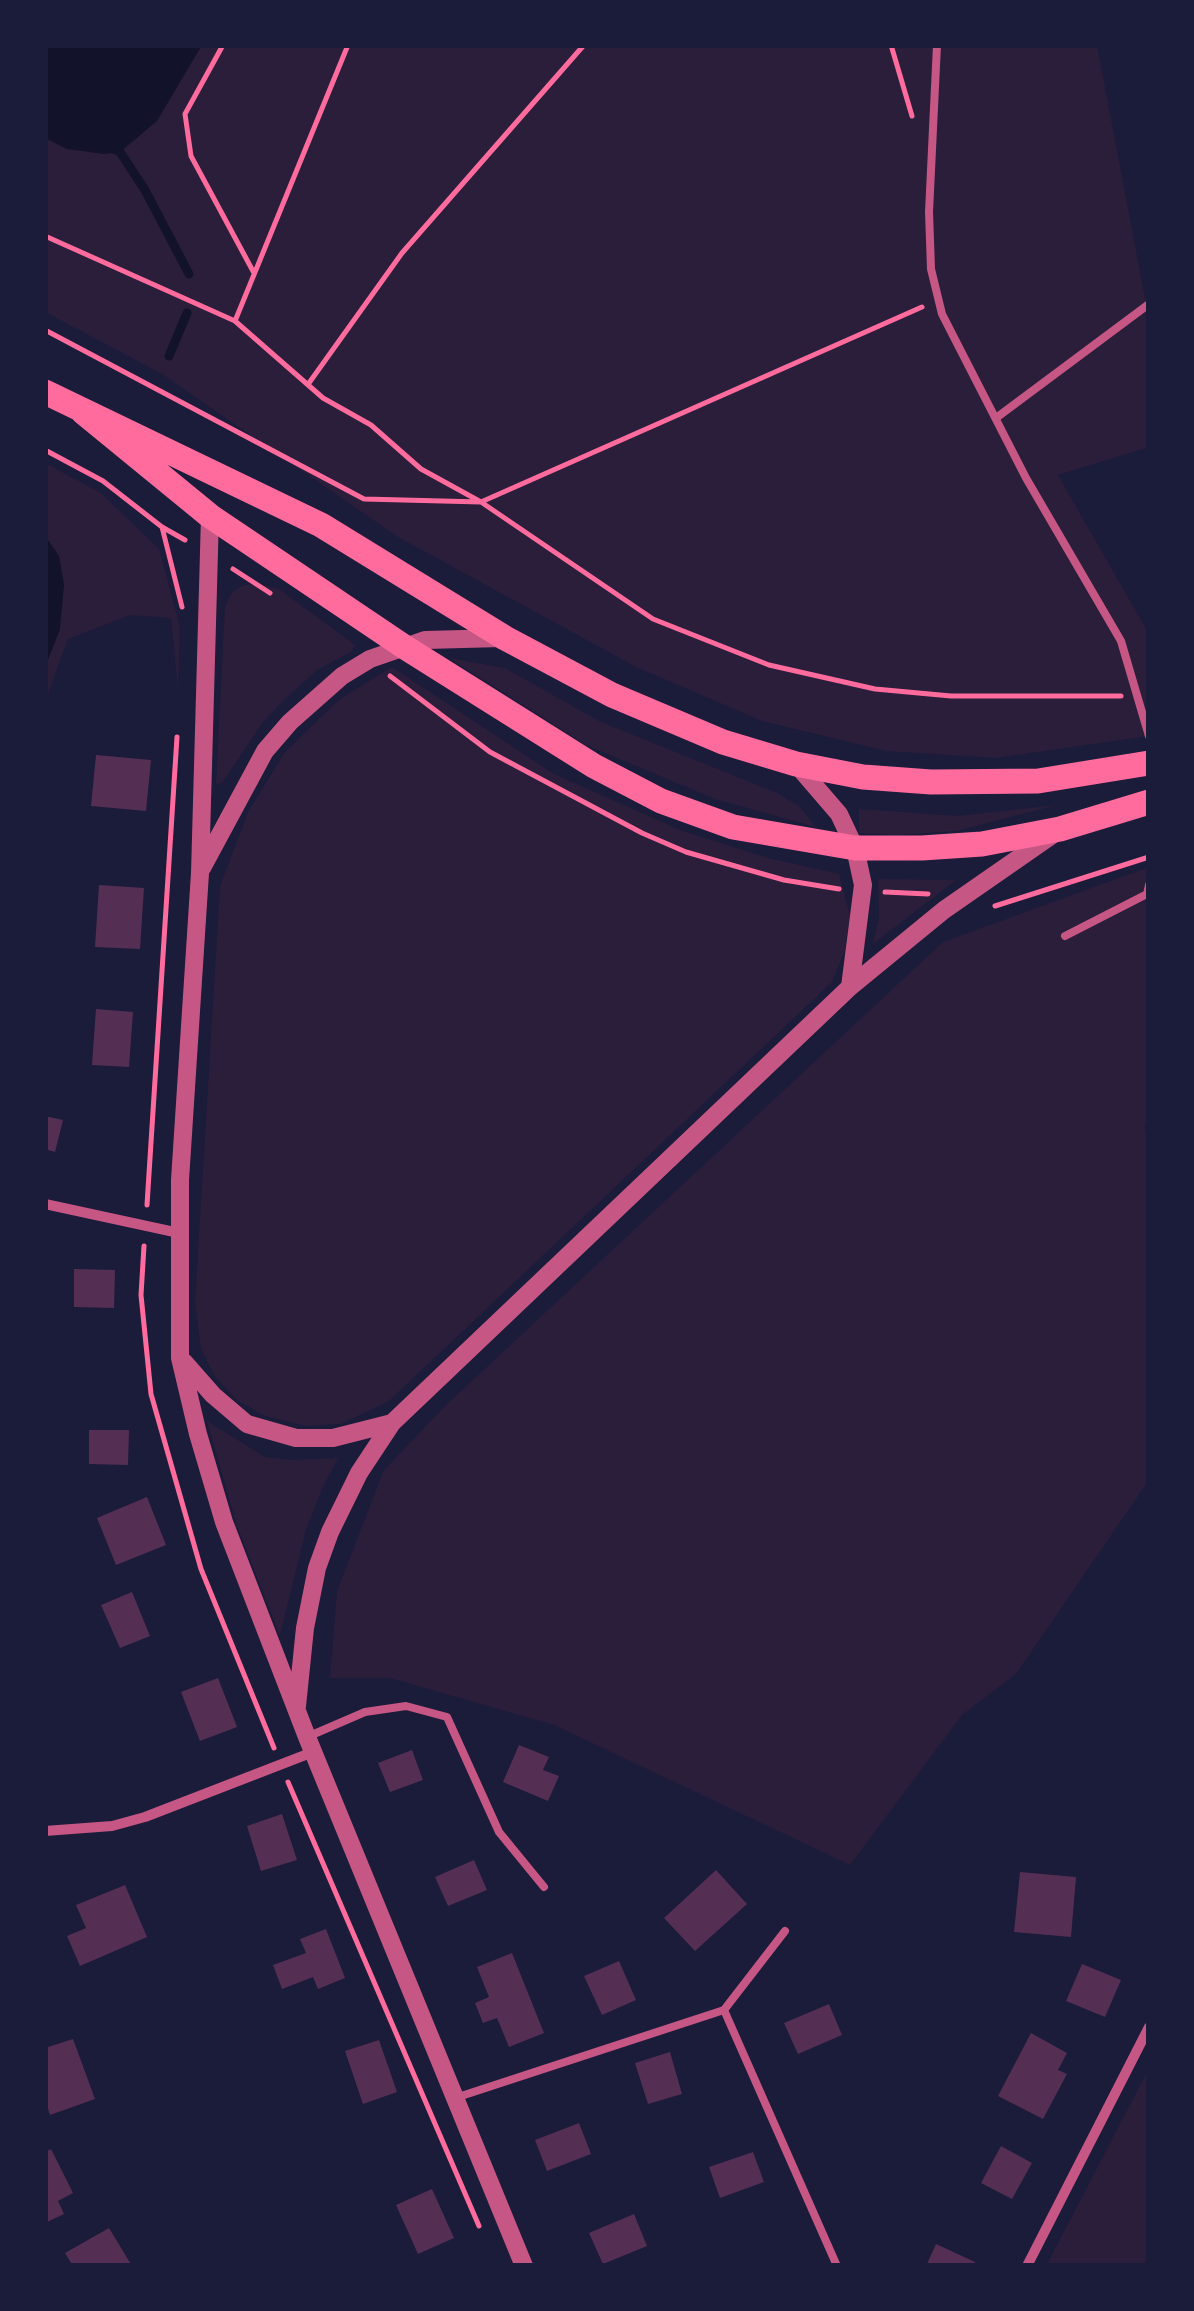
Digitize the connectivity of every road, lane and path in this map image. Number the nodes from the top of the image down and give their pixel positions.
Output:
1 (222, 45) edge
2 (348, 45) edge
3 (584, 45) edge
4 (891, 45) edge
5 (937, 45) edge
6 (913, 117) dead end
7 (45, 236) edge
8 (254, 273) junction
9 (938, 299) junction
10 (1149, 304) edge
11 (234, 321) junction
12 (45, 330) edge
13 (309, 383) junction
14 (45, 392) edge
15 (83, 412) junction
16 (996, 418) junction
17 (481, 502) junction
18 (210, 516) junction
19 (506, 638) junction
20 (403, 646) junction
21 (1137, 692) junction
22 (1149, 736) edge
23 (1149, 763) edge
24 (796, 764) junction
25 (1148, 809) edge
26 (1060, 829) junction
27 (855, 848) junction
28 (200, 873) junction
29 (1149, 885) edge
30 (1064, 936) dead end
31 (850, 986) junction
32 (45, 1204) edge
33 (179, 1234) junction
34 (180, 1358) junction
35 (392, 1423) junction
36 (297, 1712) junction
37 (310, 1745) junction
38 (45, 1831) edge
39 (544, 1887) dead end
40 (785, 1932) dead end
41 (724, 2010) junction
42 (1149, 2027) edge
43 (455, 2098) junction
44 (524, 2266) edge
45 (837, 2266) edge
46 (1027, 2266) edge

1 - 8 path
2 - 8 path
3 - 13 path
4 - 6 path
5 - 9 lane
7 - 11 path
8 - 11 path
9 - 16 lane
9 - 17 path
10 - 16 lane
11 - 13 path
12 - 17 path
13 - 17 path
14 - 15 main road
15 - 18 main road
15 - 19 main road
16 - 21 lane
17 - 21 path
18 - 20 main road
18 - 28 street
19 - 20 street
19 - 24 main road
20 - 27 main road
20 - 28 street
21 - 22 lane
23 - 24 main road
24 - 27 street
25 - 26 main road
26 - 27 main road
26 - 31 street
27 - 31 street
28 - 33 street
29 - 30 lane
31 - 35 street
32 - 33 street
33 - 34 street
34 - 35 street
34 - 36 street
35 - 36 street
36 - 37 street
37 - 38 street
37 - 39 lane
37 - 43 street
40 - 41 lane
41 - 43 lane
41 - 45 lane
42 - 46 street
43 - 44 street

